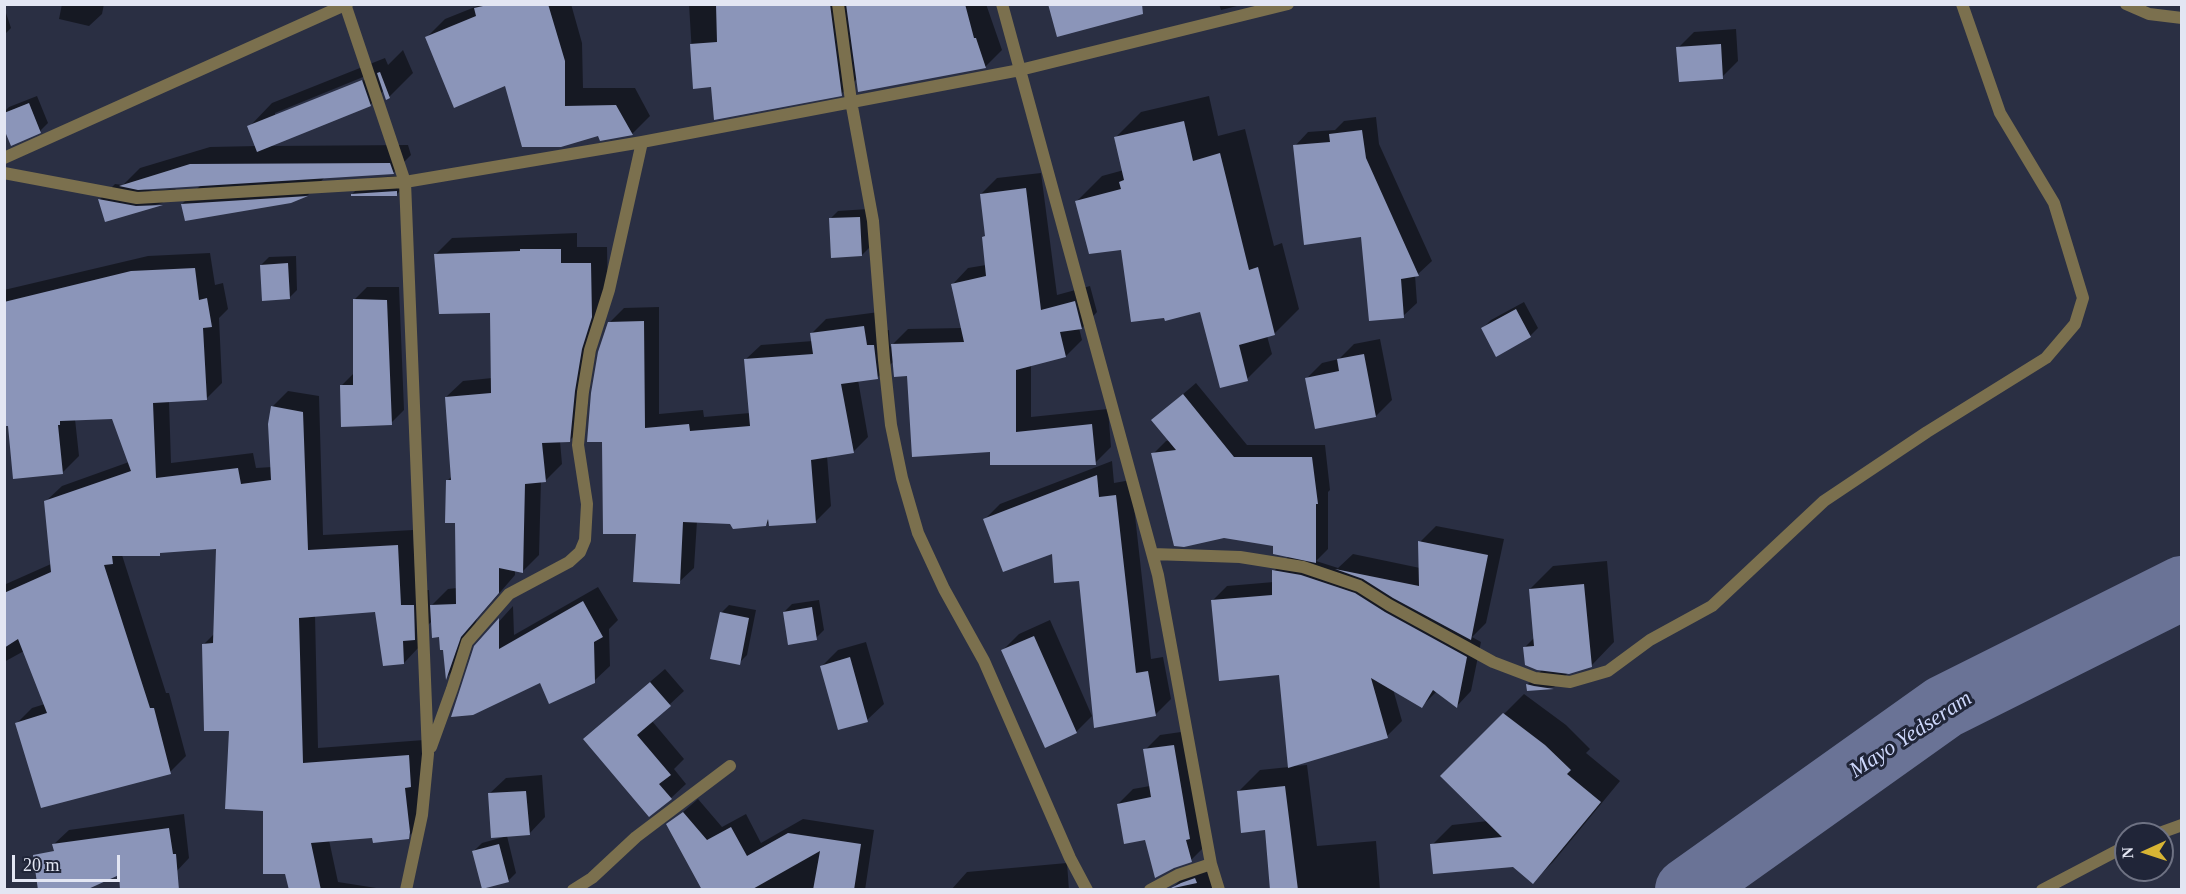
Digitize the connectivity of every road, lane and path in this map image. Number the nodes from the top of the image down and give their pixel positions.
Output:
1 (838, 4) edge
2 (1002, 4) edge
3 (1288, 4) edge
4 (1962, 4) edge
5 (2126, 4) edge
6 (346, 5) edge
7 (2181, 18) edge
8 (1020, 70) junction
9 (851, 101) junction
10 (642, 142) junction
11 (4, 158) edge
12 (4, 173) edge
13 (405, 182) junction
14 (1153, 554) junction
15 (428, 754) junction
16 (730, 766) dead end
17 (2114, 852) edge
18 (1211, 864) junction
19 (406, 890) edge
20 (573, 890) edge
21 (1087, 890) edge
22 (1150, 890) edge
23 (1219, 890) edge
24 (2042, 890) edge

1 - 9 street
2 - 8 street
3 - 8 street
4 - 14 street
5 - 7 street
6 - 11 street
6 - 13 street
8 - 9 street
8 - 14 street
9 - 10 street
9 - 21 street
10 - 13 street
10 - 15 street
12 - 13 street
13 - 15 street
14 - 18 street
15 - 19 street
16 - 20 street
17 - 24 street
18 - 22 street
18 - 23 street

